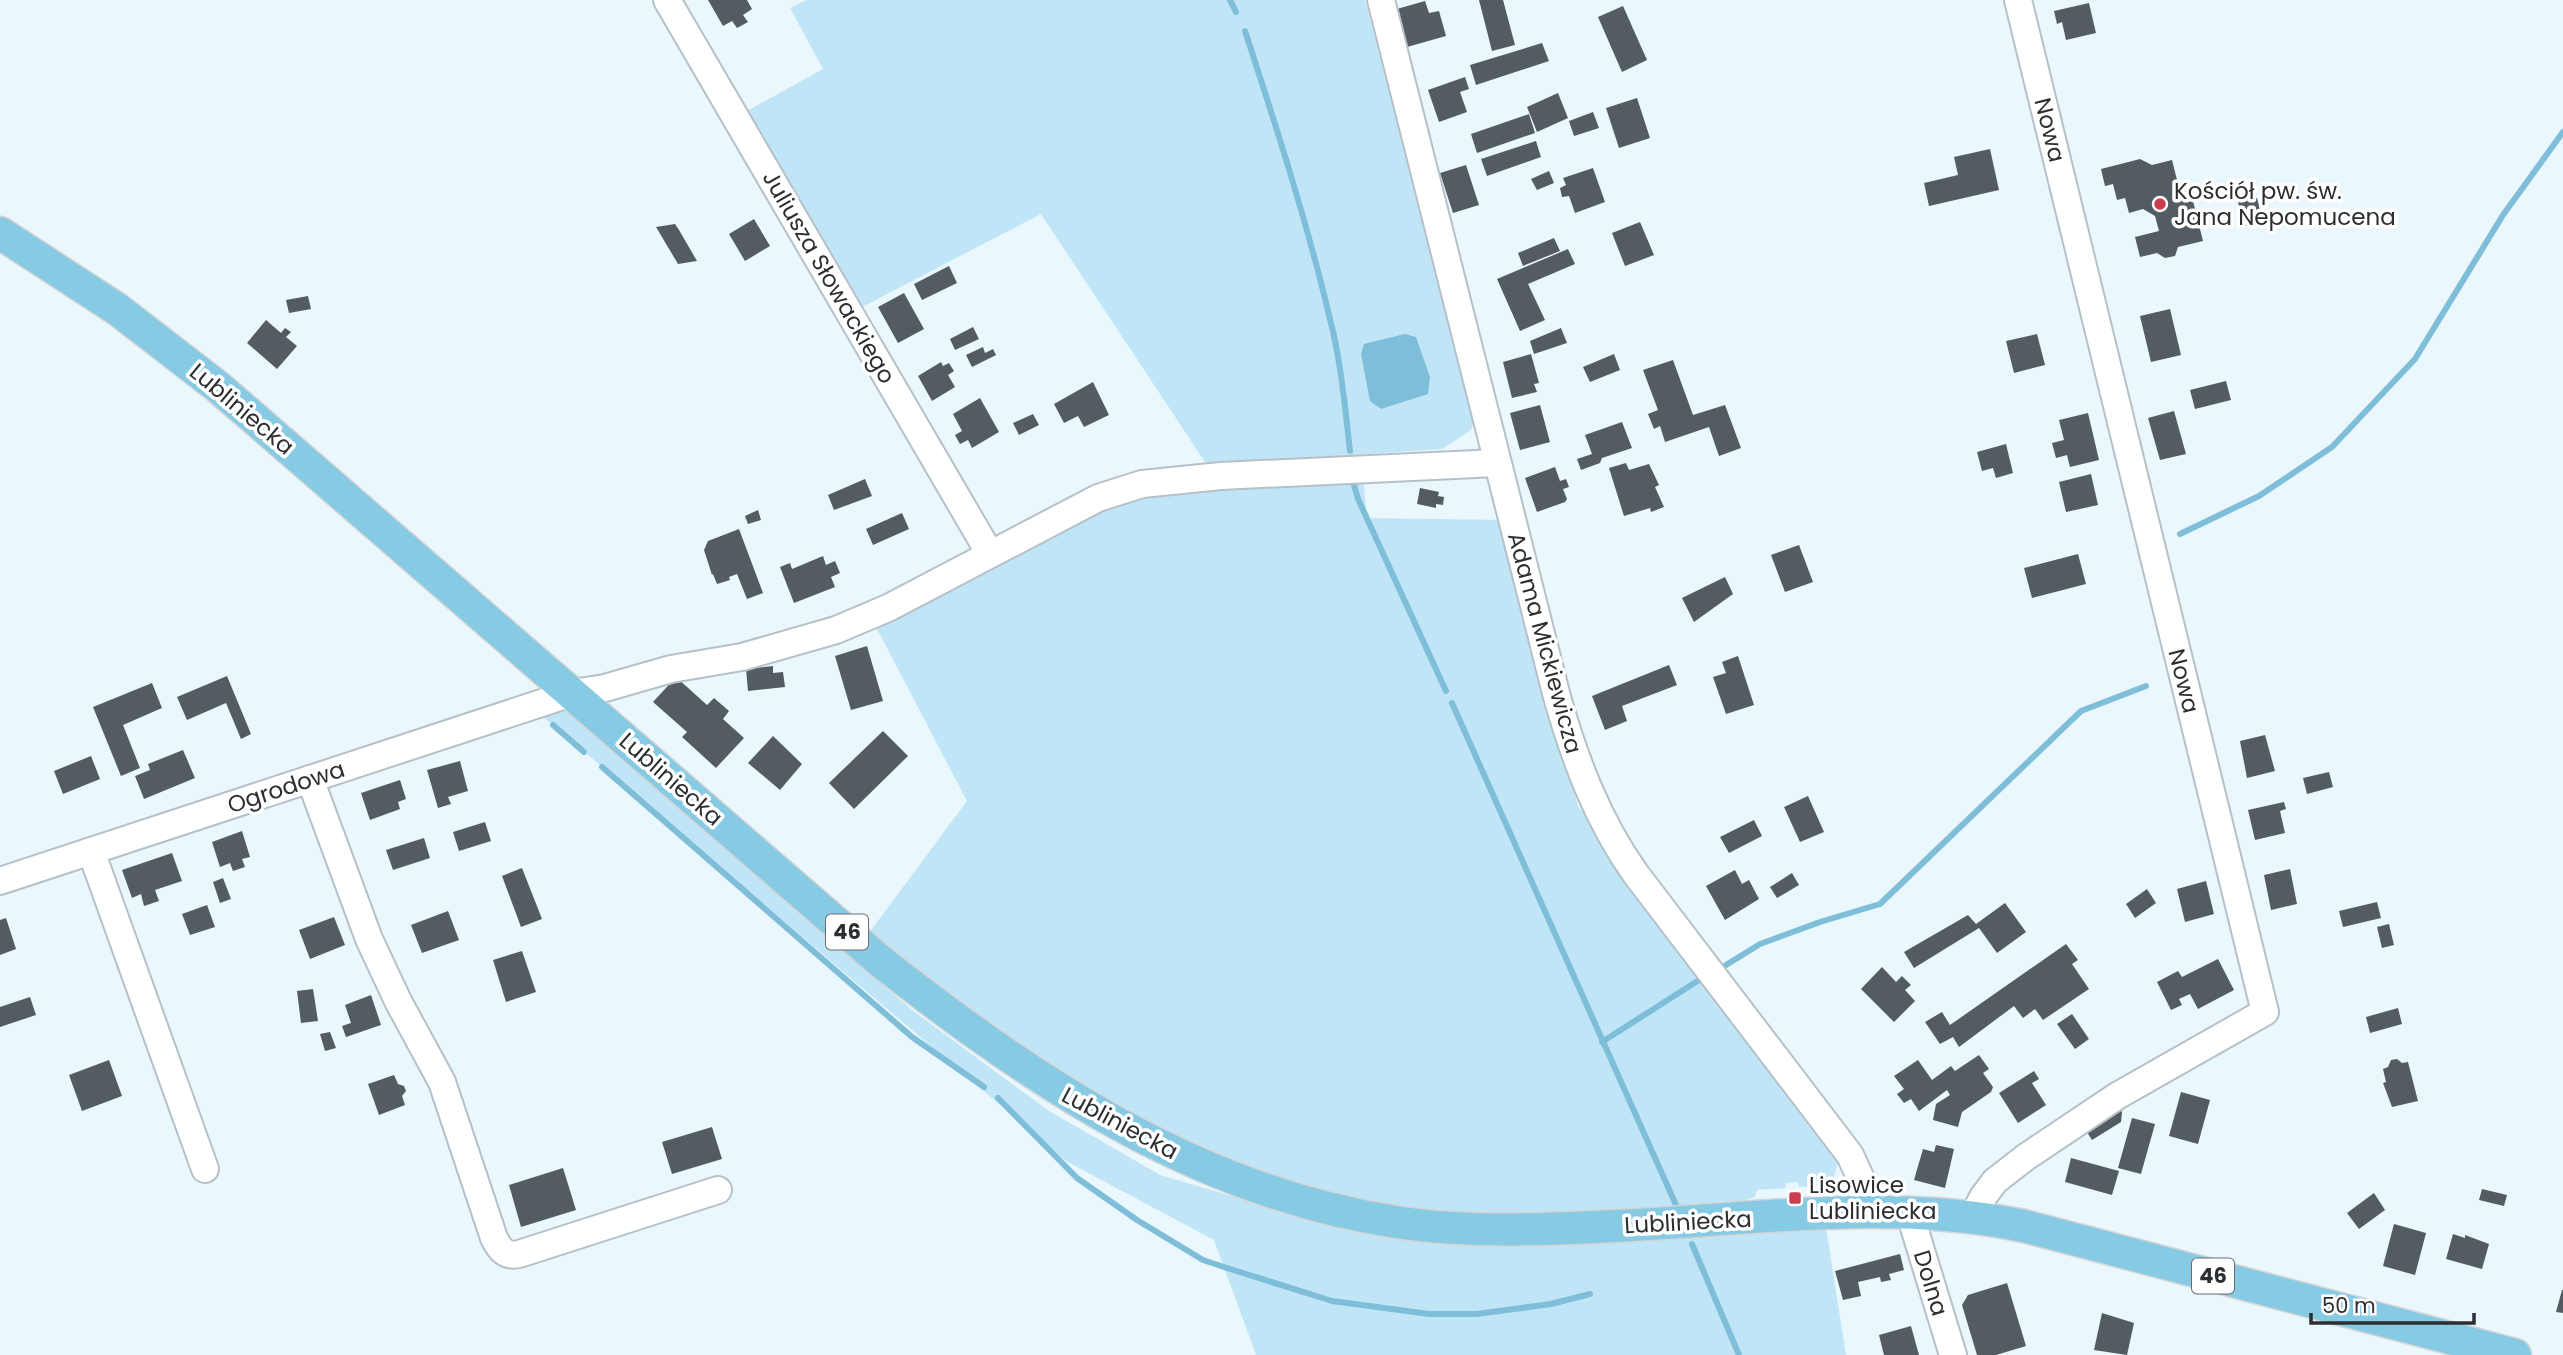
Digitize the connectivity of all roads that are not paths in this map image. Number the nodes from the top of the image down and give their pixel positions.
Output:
1 (667, 0) edge
2 (1381, 0) edge
3 (2018, 0) edge
4 (0, 233) edge
5 (1497, 463) junction
6 (990, 554) junction
7 (572, 693) junction
8 (310, 779) junction
9 (91, 851) junction
10 (0, 881) edge
11 (205, 1169) dead end
12 (718, 1190) dead end
13 (1865, 1211) junction
14 (1909, 1211) junction
15 (1973, 1216) junction
16 (1954, 1355) edge
17 (2515, 1355) edge

1 - 6 street, Juliusza Słowackiego
2 - 5 street, Adama Mickiewicza
3 - 15 street, Nowa
4 - 7 main road, Lubliniecka / 46
5 - 6 street, Ogrodowa
5 - 13 street, Adama Mickiewicza
6 - 7 street, Ogrodowa
7 - 8 street, Ogrodowa
7 - 13 main road, Lubliniecka / 46
8 - 9 street, Ogrodowa
8 - 12 street
9 - 10 street, Ogrodowa
9 - 11 street
13 - 14 main road, Lubliniecka / 46
14 - 15 main road, Lubliniecka / 46
14 - 16 street, Dolna
15 - 17 main road, Lubliniecka / 46

